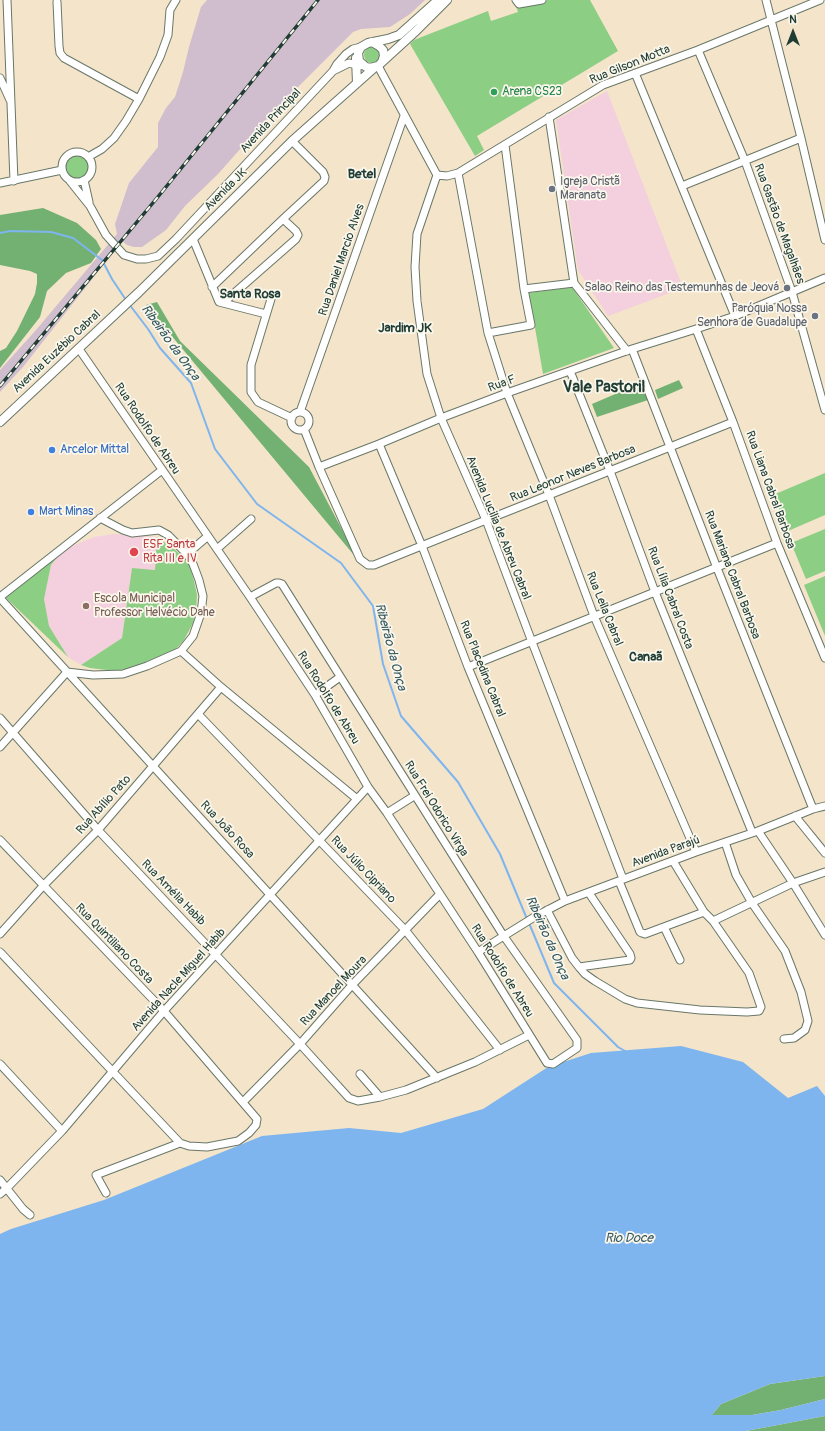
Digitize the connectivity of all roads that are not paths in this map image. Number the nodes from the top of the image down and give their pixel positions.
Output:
1 (7, 0) edge
2 (169, 0) edge
3 (176, 0) edge
4 (438, 0) edge
5 (447, 0) edge
6 (542, 0) edge
7 (766, 0) edge
8 (820, 0) edge
9 (57, 2) dead end
10 (518, 2) edge
11 (170, 10) junction
12 (770, 20) junction
13 (372, 42) junction
14 (360, 50) junction
15 (698, 50) junction
16 (356, 64) junction
17 (375, 66) junction
18 (333, 71) junction
19 (636, 73) junction
20 (0, 78) edge
21 (357, 83) junction
22 (139, 98) junction
23 (12, 104) junction
24 (404, 116) junction
25 (549, 117) junction
26 (801, 138) junction
27 (292, 142) junction
28 (506, 145) junction
29 (88, 157) junction
30 (745, 161) junction
31 (62, 170) junction
32 (458, 173) junction
33 (437, 175) junction
34 (84, 180) junction
35 (14, 181) junction
36 (70, 181) junction
37 (0, 184) edge
38 (682, 186) junction
39 (90, 206) junction
40 (283, 219) junction
41 (193, 239) junction
42 (825, 240) edge
43 (825, 278) edge
44 (574, 283) junction
45 (212, 287) junction
46 (524, 289) junction
47 (792, 292) junction
48 (271, 299) dead end
49 (223, 303) junction
50 (266, 314) junction
51 (114, 316) joint
52 (735, 316) junction
53 (696, 329) junction
54 (488, 333) junction
55 (79, 349) junction
56 (630, 350) junction
57 (570, 371) junction
58 (507, 393) junction
59 (825, 410) edge
60 (300, 412) junction
61 (292, 418) junction
62 (441, 418) junction
63 (0, 422) edge
64 (733, 422) junction
65 (304, 429) junction
66 (379, 444) junction
67 (671, 446) junction
68 (319, 467) junction
69 (162, 470) junction
70 (610, 471) junction
71 (550, 496) junction
72 (100, 518) junction
73 (252, 519) dead end
74 (486, 520) junction
75 (208, 536) junction
76 (777, 544) junction
77 (422, 546) junction
78 (217, 548) junction
79 (186, 554) junction
80 (717, 568) junction
81 (655, 592) junction
82 (250, 597) junction
83 (0, 598) edge
84 (594, 616) junction
85 (532, 642) junction
86 (181, 652) junction
87 (825, 658) edge
88 (468, 667) junction
89 (66, 672) junction
90 (340, 677) junction
91 (221, 687) junction
92 (315, 696) junction
93 (198, 714) junction
94 (0, 718) edge
95 (13, 732) junction
96 (0, 747) edge
97 (154, 766) junction
98 (368, 787) junction
99 (414, 796) junction
100 (357, 799) junction
101 (825, 806) edge
102 (813, 809) junction
103 (387, 813) junction
104 (795, 816) junction
105 (98, 830) junction
106 (755, 831) junction
107 (0, 840) edge
108 (320, 841) junction
109 (725, 842) junction
110 (696, 852) junction
111 (825, 853) edge
112 (673, 861) junction
113 (825, 872) edge
114 (621, 880) junction
115 (793, 882) junction
116 (43, 886) junction
117 (589, 893) junction
118 (270, 894) junction
119 (440, 894) junction
120 (565, 901) junction
121 (752, 903) junction
122 (547, 910) junction
123 (704, 912) junction
124 (713, 921) junction
125 (664, 927) junction
126 (406, 930) junction
127 (0, 934) edge
128 (503, 935) junction
129 (825, 935) edge
130 (0, 952) edge
131 (478, 952) junction
132 (216, 954) junction
133 (680, 960) dead end
134 (579, 967) junction
135 (352, 985) junction
136 (164, 1011) junction
137 (529, 1035) junction
138 (784, 1039) dead end
139 (300, 1044) junction
140 (500, 1050) junction
141 (0, 1064) edge
142 (549, 1064) joint
143 (113, 1072) junction
144 (360, 1074) dead end
145 (437, 1078) junction
146 (380, 1098) junction
147 (243, 1102) junction
148 (62, 1132) junction
149 (180, 1143) junction
150 (0, 1180) edge
151 (7, 1188) junction
152 (106, 1193) dead end
153 (0, 1194) edge
154 (30, 1215) dead end

1 - 23 street
2 - 11 street
3 - 11 street
4 - 13 main road
5 - 17 main road, Avenida JK
6 - 10 street
7 - 12 street
8 - 12 street, Rua Gilson Motta
9 - 22 street
11 - 22 street
12 - 15 street, Rua Gilson Motta
12 - 26 street
13 - 14 main road
13 - 17 main road
14 - 16 main road
14 - 17 main road
14 - 18 street, Avenida Principal
15 - 19 street, Rua Gilson Motta
15 - 30 street, Rua Gastão de Magalhães
16 - 17 street, Avenida Principal
16 - 18 street, Avenida Principal
16 - 21 main road
17 - 21 main road, Avenida JK
17 - 24 street
18 - 39 street, Avenida Principal
19 - 25 street, Rua Gilson Motta
19 - 38 street
20 - 23 street
21 - 27 main road, Avenida JK
22 - 29 street
23 - 35 street
24 - 33 street
24 - 60 street, Rua Daniel Marcio Alves
25 - 28 street, Rua Gilson Motta
25 - 44 street
26 - 30 street
26 - 42 street
27 - 40 street
27 - 41 main road, Avenida JK
28 - 32 street, Rua Gilson Motta
28 - 46 street
29 - 31 street
29 - 34 street
30 - 38 street
30 - 47 street, Rua Gastão de Magalhães
31 - 35 street
31 - 36 street
32 - 33 street, Rua Gilson Motta
32 - 54 street, Rua Leila Cabral
33 - 62 street, Avenida Lucilia de Abreu Cabral
34 - 36 street
34 - 39 street, Avenida Principal
35 - 37 street
36 - 39 street, Avenida Principal
38 - 52 street
40 - 45 street
40 - 49 street
41 - 45 street
41 - 51 main road, Avenida JK
43 - 47 street, Rua F
44 - 46 street
44 - 56 street, Rua Mariana Cabral Barbosa
45 - 49 street
46 - 54 street
47 - 52 street, Rua F
47 - 59 street, Rua Gastão de Magalhães
48 - 50 street
49 - 50 street
50 - 61 street
51 - 55 main road, Avenida Euzébio Cabral
52 - 53 street, Rua F
53 - 56 street, Rua F
53 - 64 street, Rua Liana Cabral Barbosa
54 - 58 street, Rua Leila Cabral
55 - 63 main road, Avenida Euzébio Cabral
55 - 69 street, Rua Rodolfo de Abreu
56 - 57 street, Rua F
56 - 67 street, Rua Mariana Cabral Barbosa
57 - 58 street, Rua F
57 - 70 street, Rua Lília Cabral Costa
58 - 62 street, Rua F
58 - 71 street, Rua Leila Cabral
60 - 61 street
60 - 65 street
61 - 65 street
62 - 66 street, Rua F
62 - 74 street, Avenida Lucilia de Abreu Cabral
64 - 67 street, Rua Leonor Neves Barbosa
64 - 76 street, Rua Liana Cabral Barbosa
65 - 68 street, Rua Leonor Neves Barbosa
66 - 68 street, Rua F
66 - 77 street, Rua Placedina Cabral
67 - 70 street, Rua Leonor Neves Barbosa
67 - 80 street, Rua Mariana Cabral Barbosa
68 - 77 street, Rua Leonor Neves Barbosa
69 - 72 street
69 - 75 street, Rua Rodolfo de Abreu
70 - 71 street, Rua Leonor Neves Barbosa
70 - 81 street, Rua Lília Cabral Costa
71 - 74 street, Rua Leonor Neves Barbosa
71 - 84 street, Rua Leila Cabral
72 - 79 street
72 - 83 street
73 - 78 street
74 - 77 street, Rua Leonor Neves Barbosa
74 - 85 street, Avenida Lucilia de Abreu Cabral
75 - 78 street, Rua Rodolfo de Abreu
75 - 79 street
76 - 80 street
76 - 87 street, Rua Liana Cabral Barbosa
77 - 88 street, Rua Placedina Cabral
78 - 82 street, Rua Rodolfo de Abreu
79 - 86 street
80 - 81 street
80 - 102 street, Rua Mariana Cabral Barbosa
81 - 84 street
81 - 106 street, Rua Lília Cabral Costa
82 - 90 street, Rua Frei Odorico Virga
82 - 92 street, Rua Rodolfo de Abreu
83 - 89 street, Rua João Rosa
84 - 85 street
84 - 110 street, Rua Leila Cabral
85 - 88 street
85 - 114 street, Avenida Lucilia de Abreu Cabral
86 - 89 street
86 - 91 street
88 - 120 street, Rua Placedina Cabral
89 - 95 street
89 - 97 street, Rua João Rosa
90 - 92 street
90 - 99 street, Rua Frei Odorico Virga
91 - 93 street, Rua Abílio Pato
91 - 100 street
92 - 98 street, Rua Rodolfo de Abreu
93 - 97 street, Rua Abílio Pato
93 - 108 street, Rua Júlio Cipriano
94 - 95 street, Rua Amélia Habib
95 - 96 street
95 - 105 street, Rua Amélia Habib
97 - 105 street, Rua Abílio Pato
97 - 118 street, Rua João Rosa
98 - 100 street, Avenida Nacle Miguel Habib
98 - 103 street, Rua Rodolfo de Abreu
99 - 103 street
99 - 128 street, Rua Frei Odorico Virga
100 - 108 street, Avenida Nacle Miguel Habib
101 - 102 street, Avenida Parajú
102 - 104 street, Avenida Parajú
103 - 119 street, Rua Rodolfo de Abreu
104 - 106 street, Avenida Parajú
104 - 111 street
105 - 116 street, Rua Abílio Pato
105 - 132 street, Rua Amélia Habib
106 - 109 street, Avenida Parajú
106 - 115 street, Rua Lília Cabral Costa
107 - 116 street, Rua Quintiliano Costa
108 - 118 street, Avenida Nacle Miguel Habib
108 - 126 street, Rua Júlio Cipriano
109 - 110 street, Avenida Parajú
109 - 121 street
110 - 112 street, Avenida Parajú
112 - 114 street, Avenida Parajú
112 - 123 street
113 - 115 street
114 - 117 street, Avenida Parajú
114 - 125 street, Avenida Lucilia de Abreu Cabral
115 - 121 street
115 - 129 street, Rua Lília Cabral Costa
116 - 127 street, Rua Abílio Pato
116 - 136 street, Rua Quintiliano Costa
117 - 120 street, Avenida Parajú
117 - 134 street
118 - 132 street, Avenida Nacle Miguel Habib
118 - 135 street, Rua João Rosa
119 - 126 street, Rua Manoel Moura
119 - 131 street, Rua Rodolfo de Abreu
120 - 122 street, Avenida Parajú
121 - 124 street
121 - 138 street
122 - 128 street, Avenida Parajú
122 - 134 street
123 - 124 street
123 - 125 street
124 - 134 street
125 - 133 street
126 - 135 street, Rua Manoel Moura
126 - 140 street, Rua Júlio Cipriano
128 - 131 street, Avenida Parajú
128 - 142 street, Rua Frei Odorico Virga
130 - 143 street
131 - 137 street, Rua Rodolfo de Abreu
132 - 136 street, Avenida Nacle Miguel Habib
132 - 139 street, Rua Amélia Habib
135 - 139 street, Rua Manoel Moura
135 - 145 street, Rua João Rosa
136 - 143 street, Avenida Nacle Miguel Habib
136 - 147 street, Rua Quintiliano Costa
137 - 140 street
137 - 142 street, Rua Rodolfo de Abreu
139 - 146 street, Rua Amélia Habib
139 - 147 street, Rua Manoel Moura
140 - 145 street
141 - 148 street
143 - 148 street, Avenida Nacle Miguel Habib
143 - 149 street
144 - 146 street
145 - 146 street
147 - 149 street, Rua Quintiliano Costa
148 - 151 street, Avenida Nacle Miguel Habib
149 - 152 street
150 - 151 street
151 - 153 street, Avenida Nacle Miguel Habib
151 - 154 street

